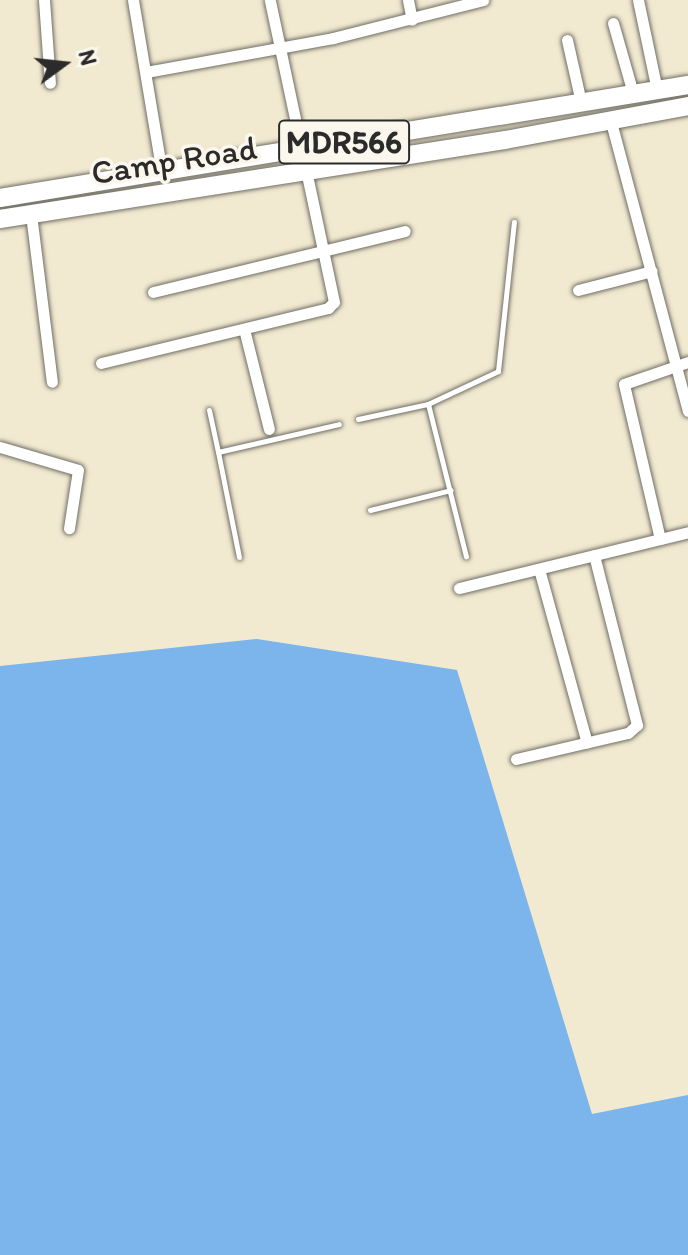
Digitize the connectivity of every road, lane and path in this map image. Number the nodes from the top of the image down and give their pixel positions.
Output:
1 (44, 0) edge
2 (133, 0) edge
3 (270, 0) edge
4 (408, 0) edge
5 (483, 0) edge
6 (638, 0) edge
7 (412, 20) junction
8 (613, 23) dead end
9 (567, 40) dead end
10 (280, 48) junction
11 (146, 72) junction
12 (50, 83) dead end
13 (688, 85) edge
14 (657, 90) junction
15 (633, 93) junction
16 (581, 102) junction
17 (688, 106) edge
18 (611, 122) junction
19 (301, 149) junction
20 (306, 172) junction
21 (162, 174) junction
22 (0, 197) edge
23 (31, 214) junction
24 (2, 219) edge
25 (514, 222) dead end
26 (405, 231) dead end
27 (323, 248) junction
28 (652, 271) junction
29 (578, 290) dead end
30 (153, 292) dead end
31 (244, 329) junction
32 (688, 362) edge
33 (101, 363) dead end
34 (675, 365) junction
35 (52, 382) dead end
36 (428, 404) junction
37 (209, 410) dead end
38 (688, 411) edge
39 (358, 419) dead end
40 (339, 424) dead end
41 (269, 429) dead end
42 (0, 447) edge
43 (218, 452) junction
44 (451, 490) junction
45 (370, 510) dead end
46 (69, 528) dead end
47 (688, 532) edge
48 (660, 539) junction
49 (594, 555) junction
50 (466, 556) dead end
51 (239, 557) dead end
52 (539, 569) junction
53 (459, 588) dead end
54 (587, 743) junction
55 (516, 759) dead end

1 - 12 street
2 - 11 street
3 - 10 street
4 - 7 street
5 - 7 street
6 - 14 street
7 - 10 street
8 - 15 street
9 - 16 street
10 - 11 street
10 - 19 street
11 - 21 street
13 - 14 main road, Camp Road / MDR566
14 - 15 main road, Camp Road / MDR566
15 - 16 main road, Camp Road / MDR566
16 - 19 main road, Camp Road / MDR566
17 - 18 main road, Camp Road / MDR566
18 - 20 main road, Camp Road / MDR566
18 - 28 street
19 - 20 street
19 - 21 main road, Camp Road / MDR566
20 - 23 main road, Camp Road / MDR566
20 - 27 street
21 - 22 main road, Camp Road / MDR566
22 - 24 street
23 - 24 main road, Camp Road / MDR566
23 - 35 street
25 - 36 lane
26 - 27 street
27 - 30 street
27 - 31 street
28 - 29 street
28 - 34 street
31 - 33 street
31 - 41 street
32 - 34 street
34 - 38 street
34 - 48 street
36 - 39 lane
36 - 44 lane
37 - 43 lane
40 - 43 lane
42 - 46 street
43 - 51 lane
44 - 45 lane
44 - 50 lane
47 - 48 street
48 - 49 street
49 - 52 street
49 - 54 street
52 - 53 street
52 - 54 street
54 - 55 street

